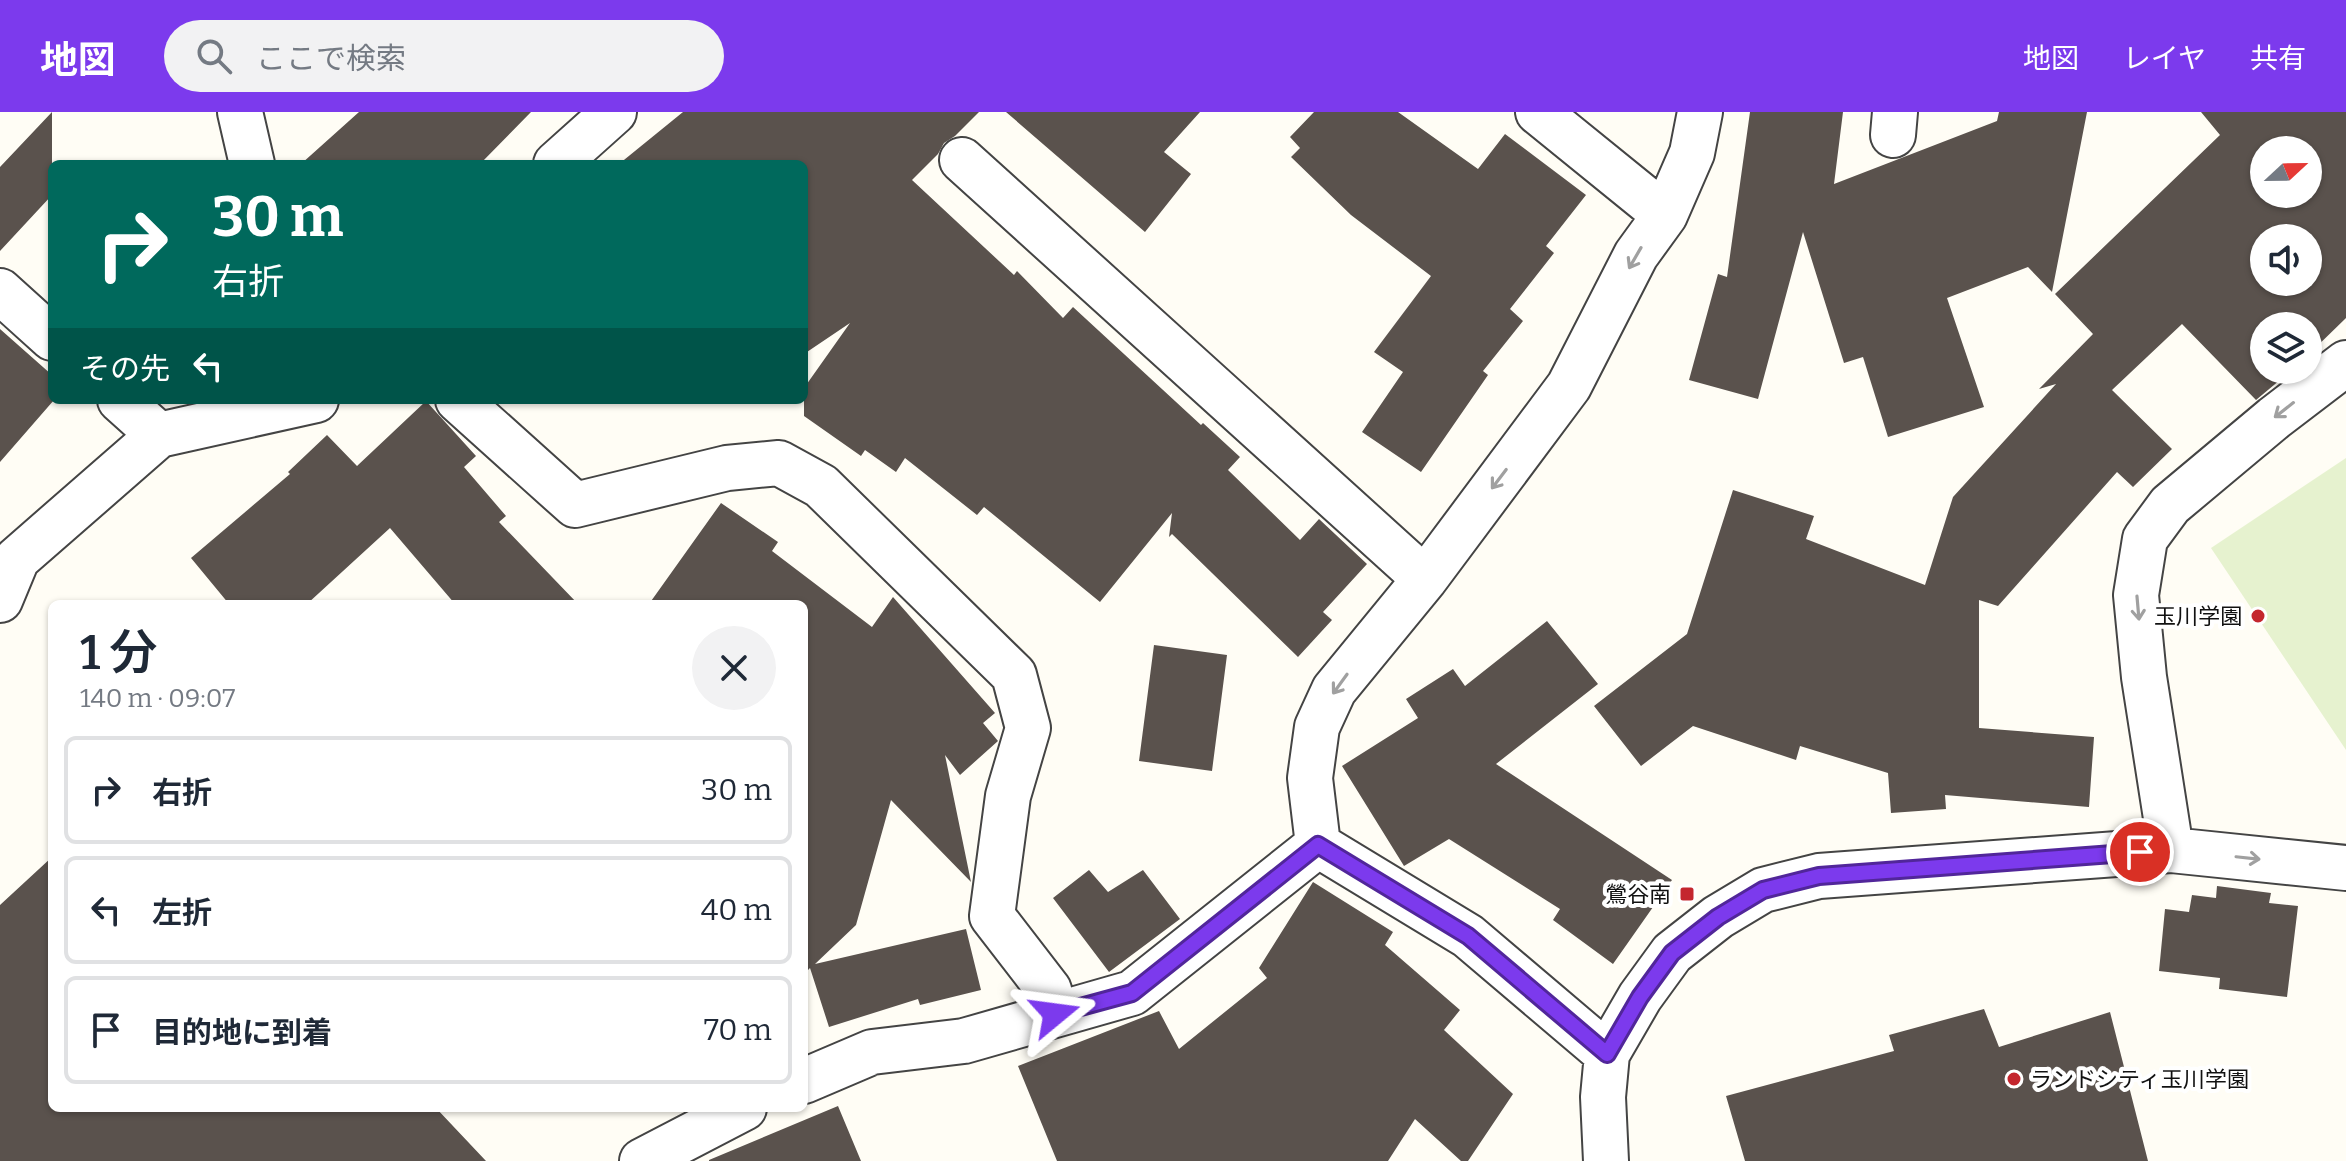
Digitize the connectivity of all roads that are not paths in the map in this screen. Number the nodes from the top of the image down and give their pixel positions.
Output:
1 (240, 112) edge
2 (614, 112) edge
3 (1538, 112) edge
4 (1700, 112) edge
5 (251, 160) edge
6 (560, 160) edge
7 (962, 160) dead end
8 (1665, 215) junction
9 (0, 291) edge
10 (48, 334) edge
11 (2346, 363) edge
12 (124, 404) edge
13 (298, 404) edge
14 (462, 404) edge
15 (159, 435) junction
16 (1425, 579) junction
17 (0, 600) edge
18 (1318, 845) junction
19 (2171, 850) junction
20 (2346, 868) edge
21 (1055, 1014) junction
22 (1607, 1054) junction
23 (808, 1079) edge
24 (736, 1112) edge
25 (1613, 1154) edge
26 (642, 1161) edge

1 - 5 street
2 - 6 street
3 - 8 street
4 - 8 street
7 - 16 street
8 -> 16 street
9 - 10 street
11 -> 19 street
12 - 15 street
13 - 15 street
14 - 21 street
15 - 17 street
16 -> 18 street
18 - 21 street
18 - 22 street
19 -> 20 street
19 - 22 street
21 - 23 street
22 - 25 street
24 - 26 street

